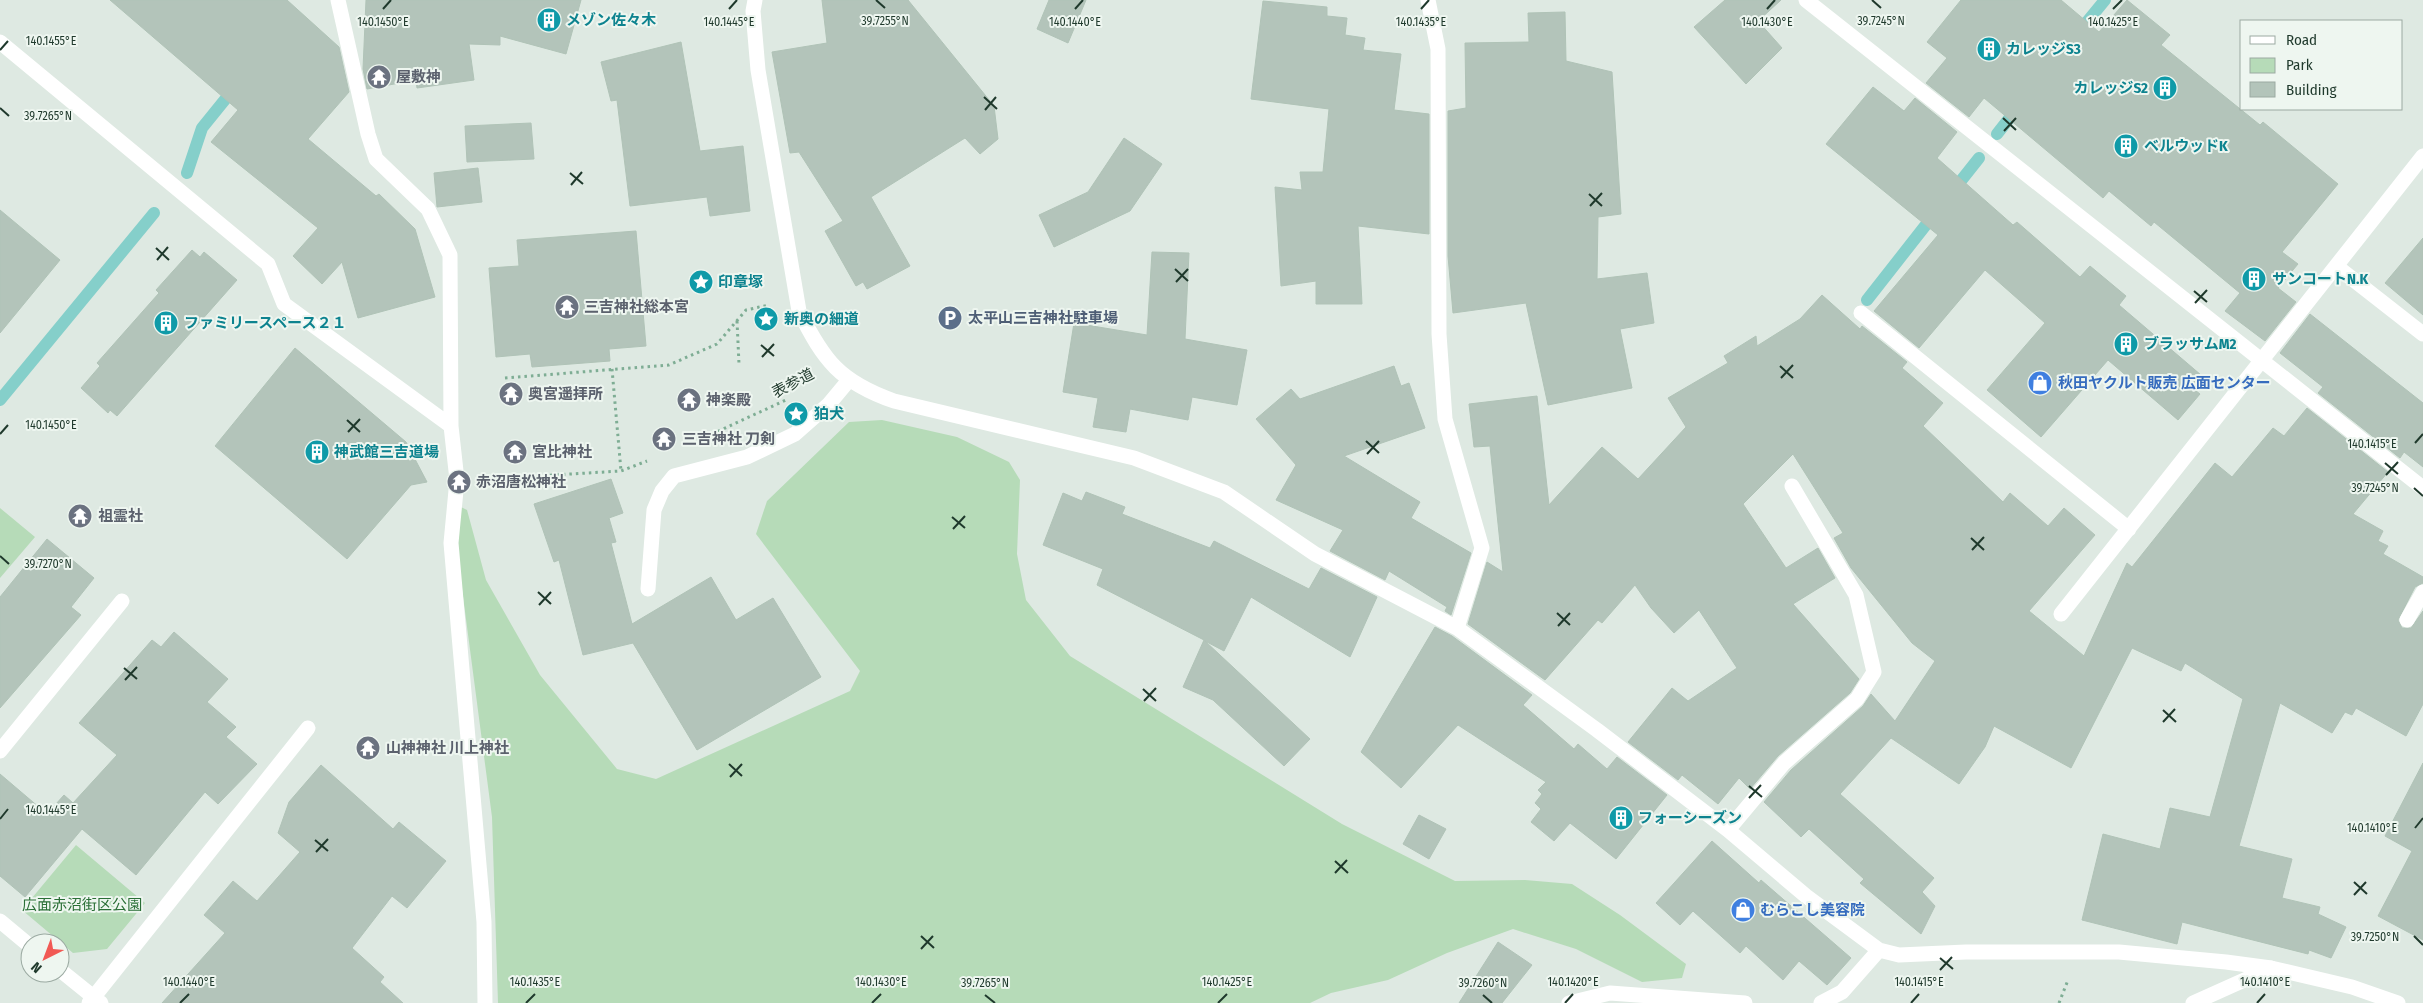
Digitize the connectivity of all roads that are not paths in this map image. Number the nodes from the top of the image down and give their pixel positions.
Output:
1 (338, 0) edge
2 (755, 0) edge
3 (1428, 0) edge
4 (1806, 0) edge
5 (0, 42) edge
6 (2423, 156) edge
7 (2336, 266) junction
8 (1861, 313) dead end
9 (2423, 334) edge
10 (2261, 361) junction
11 (849, 380) junction
12 (451, 426) junction
13 (1792, 486) dead end
14 (2423, 488) edge
15 (2128, 529) junction
16 (648, 589) dead end
17 (2423, 592) edge
18 (122, 601) dead end
19 (2061, 614) dead end
20 (2407, 620) dead end
21 (1457, 628) junction
22 (308, 728) dead end
23 (0, 751) edge
24 (1728, 830) junction
25 (0, 922) edge
26 (20, 938) edge
27 (1879, 950) junction
28 (2271, 968) junction
29 (70, 979) edge
30 (95, 1001) edge
31 (485, 1003) edge
32 (1569, 1003) edge
33 (1745, 1003) edge
34 (1821, 1003) edge
35 (2193, 1003) edge
36 (2398, 1003) edge

1 - 12 street
2 - 11 street
3 - 21 street
4 - 10 street
5 - 12 street
6 - 7 street
7 - 9 street
7 - 10 street
8 - 15 street
10 - 14 street
10 - 15 street
11 - 16 street
11 - 21 street
12 - 31 street
13 - 24 street
15 - 19 street
17 - 20 street
18 - 23 street
21 - 24 street
22 - 30 street
24 - 27 street
25 - 26 street
27 - 28 street
27 - 34 street
28 - 35 street
28 - 36 street
29 - 30 street
32 - 33 street

